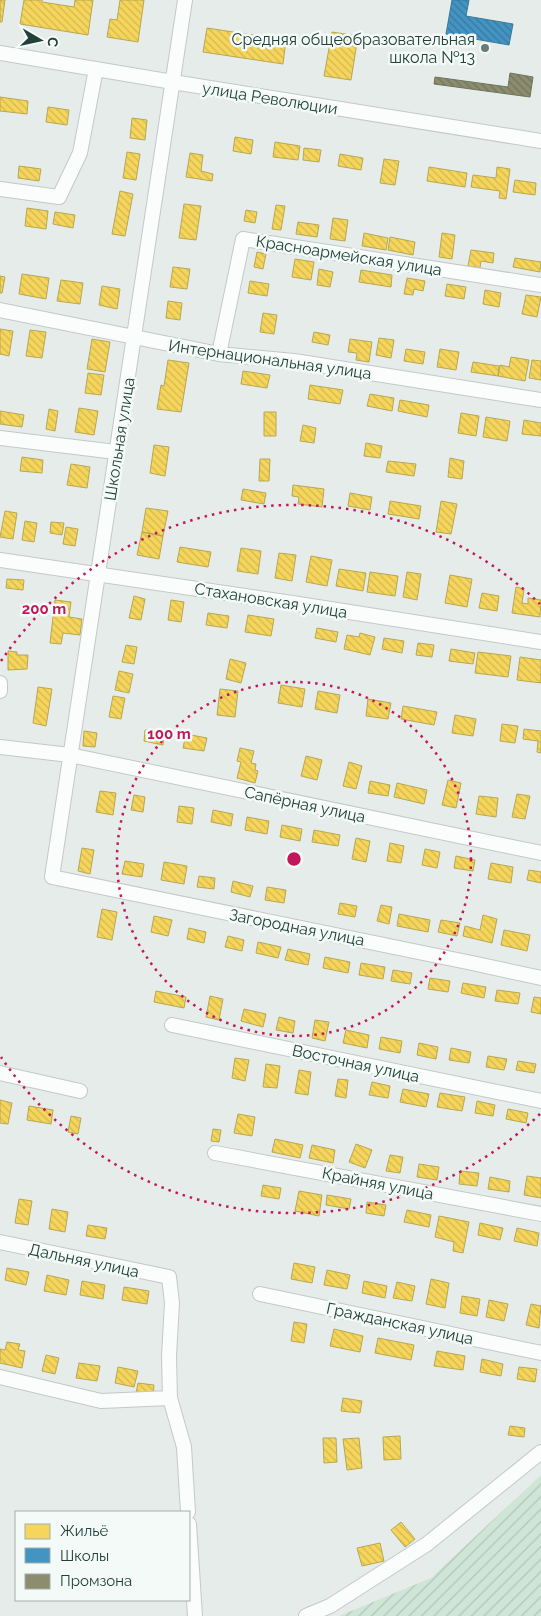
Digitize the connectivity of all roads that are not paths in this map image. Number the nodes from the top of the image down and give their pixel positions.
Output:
1 (185, 0) edge
2 (0, 53) edge
3 (96, 70) junction
4 (172, 82) junction
5 (541, 141) edge
6 (0, 189) edge
7 (541, 285) edge
8 (0, 310) edge
9 (134, 337) junction
10 (219, 354) junction
11 (541, 400) edge
12 (0, 438) edge
13 (116, 452) junction
14 (0, 560) edge
15 (99, 574) junction
16 (541, 642) edge
17 (0, 683) edge
18 (0, 691) edge
19 (0, 747) edge
20 (70, 755) junction
21 (541, 853) edge
22 (52, 877) joint
23 (541, 978) edge
24 (172, 1026) dead end
25 (0, 1073) edge
26 (80, 1091) dead end
27 (541, 1101) edge
28 (215, 1153) dead end
29 (541, 1214) edge
30 (0, 1242) edge
31 (260, 1294) dead end
32 (541, 1353) edge
33 (0, 1377) edge
34 (170, 1398) junction
35 (541, 1452) edge
36 (188, 1511) edge
37 (190, 1539) edge
38 (195, 1616) edge
39 (306, 1616) edge

1 - 4 street, Школьная улица
2 - 3 street, улица Революции
3 - 4 street, улица Революции
3 - 6 street
4 - 5 street, улица Революции
4 - 9 street, Школьная улица
7 - 10 street, Красноармейская улица
8 - 9 street, Интернациональная улица
9 - 10 street, Интернациональная улица
9 - 13 street, Школьная улица
10 - 11 street, Интернациональная улица
12 - 13 street
13 - 15 street, Школьная улица
14 - 15 street, Стахановская улица
15 - 16 street, Стахановская улица
15 - 20 street, Школьная улица
17 - 18 street
19 - 20 street
20 - 21 street, Сапёрная улица
20 - 22 street, Школьная улица
22 - 23 street, Загородная улица
24 - 27 street, Восточная улица
25 - 26 street
28 - 29 street, Крайняя улица
30 - 34 street, Дальняя улица
31 - 32 street, Гражданская улица
33 - 34 street
34 - 36 street
35 - 39 street
37 - 38 street

